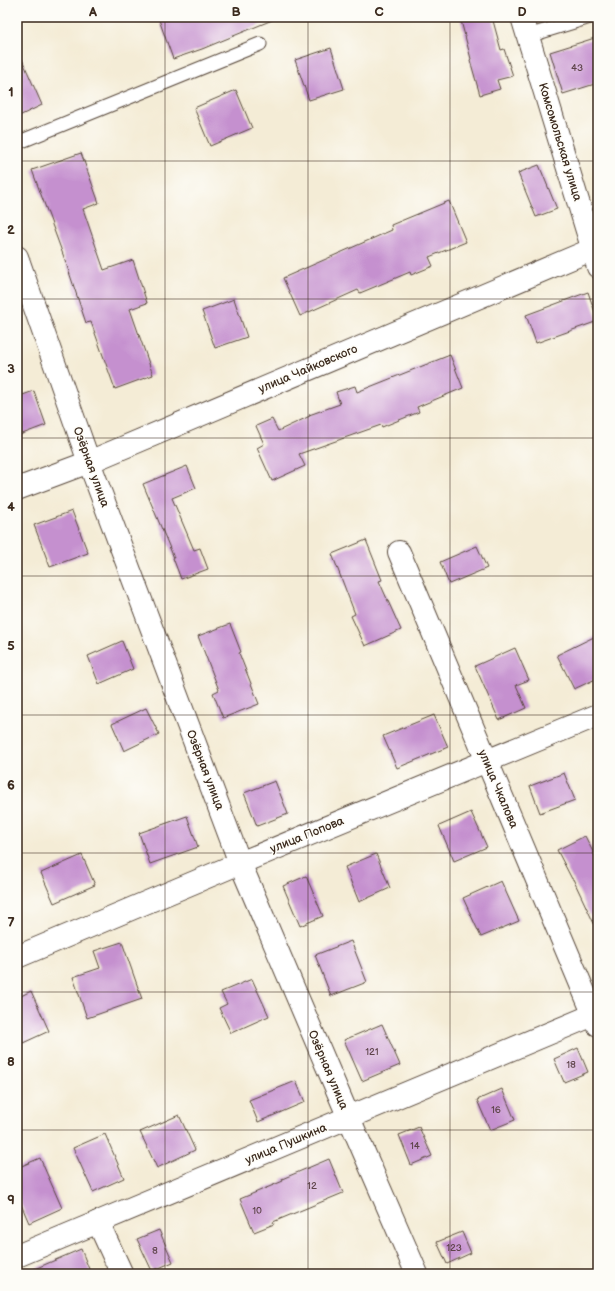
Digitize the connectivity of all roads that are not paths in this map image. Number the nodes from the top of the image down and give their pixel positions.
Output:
1 (590, 17) edge
2 (525, 27) edge
3 (260, 44) dead end
4 (17, 143) edge
5 (596, 254) edge
6 (17, 257) edge
7 (89, 462) junction
8 (17, 489) edge
9 (399, 552) dead end
10 (598, 715) edge
11 (486, 762) junction
12 (240, 863) junction
13 (17, 957) edge
14 (596, 1018) edge
15 (349, 1118) junction
16 (98, 1222) junction
17 (17, 1256) edge
18 (122, 1274) edge
19 (416, 1274) edge

1 - 2 lane
2 - 5 street, Комсомольская улица
3 - 4 lane
5 - 7 street, улица Чайковского
6 - 7 street, Озёрная улица
7 - 8 street, улица Чайковского
7 - 12 street, Озёрная улица
9 - 11 street, улица Чкалова
10 - 11 street, улица Попова
11 - 12 street, улица Попова
11 - 14 street, улица Чкалова
12 - 13 street, улица Попова
12 - 15 street, Озёрная улица
14 - 15 street, улица Пушкина
15 - 16 street, улица Пушкина
15 - 19 street, Озёрная улица
16 - 17 street, улица Пушкина
16 - 18 street

